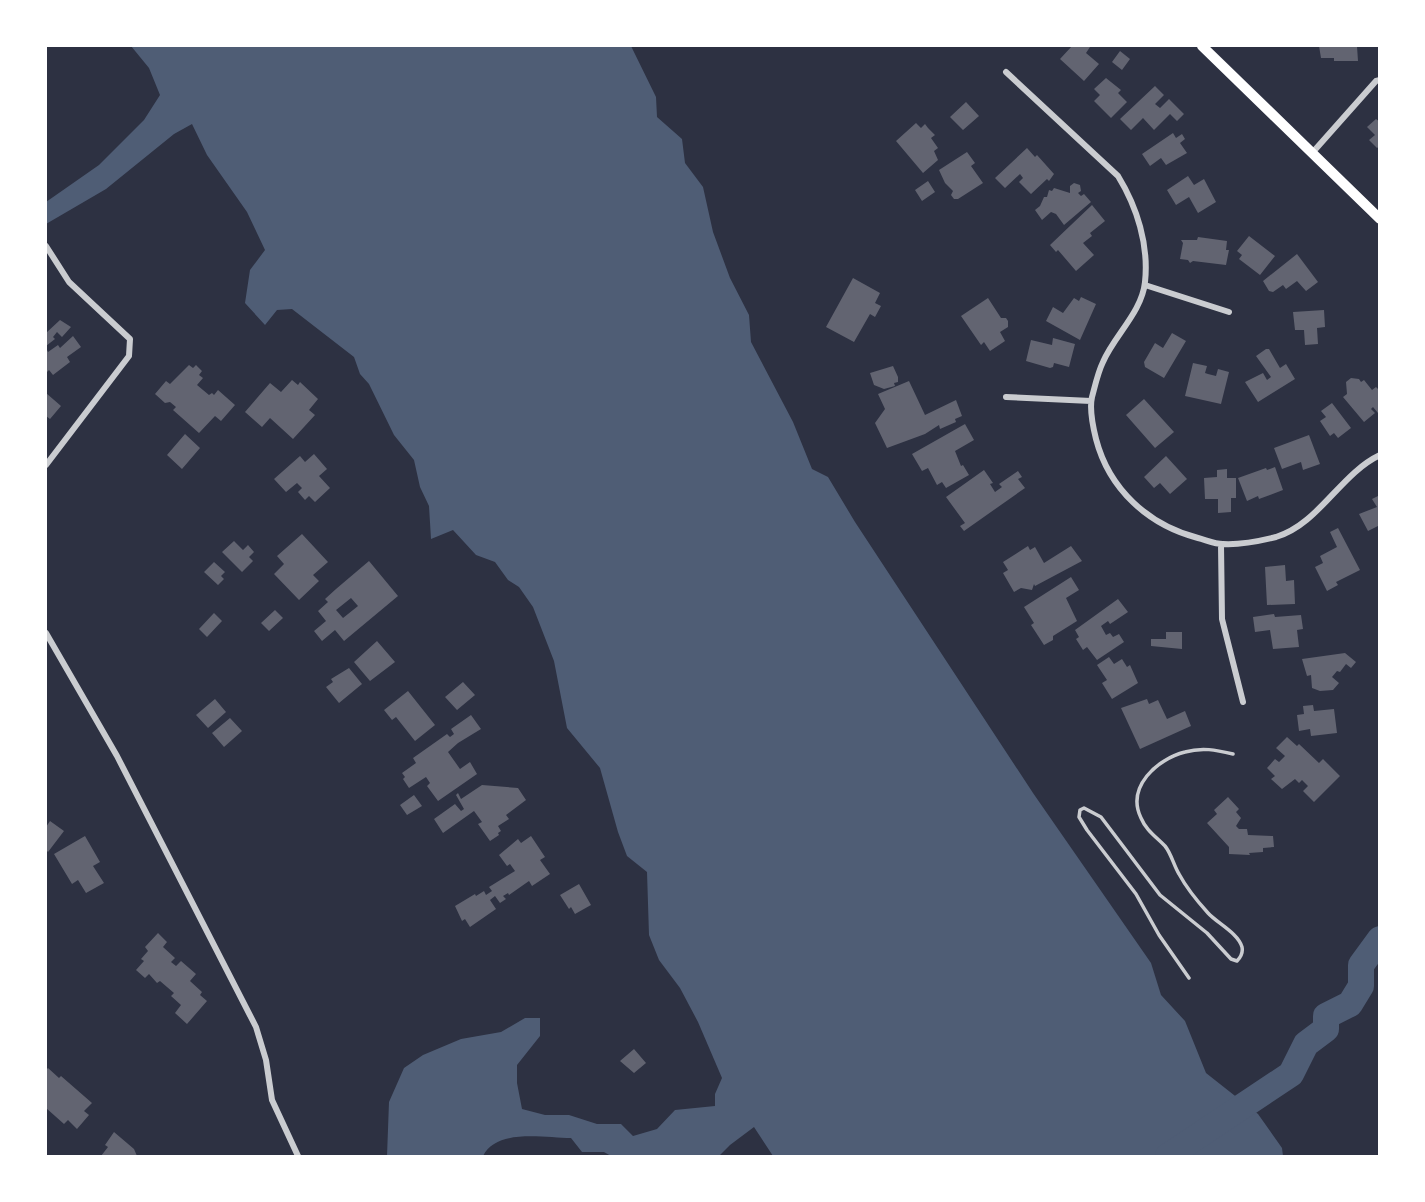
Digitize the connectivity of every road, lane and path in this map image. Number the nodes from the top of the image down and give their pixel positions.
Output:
1 (1202, 46) edge
2 (1006, 72) dead end
3 (1380, 80) edge
4 (1313, 152) junction
5 (1380, 219) edge
6 (46, 246) edge
7 (1145, 285) junction
8 (1229, 312) dead end
9 (1006, 397) dead end
10 (1091, 401) junction
11 (1380, 455) edge
12 (46, 465) edge
13 (1221, 545) junction
14 (46, 633) edge
15 (1243, 702) dead end
16 (1233, 754) dead end
17 (1189, 978) dead end
18 (298, 1157) edge

1 - 4 main road
2 - 7 street
3 - 4 street
4 - 5 main road
6 - 12 street
7 - 8 street
7 - 10 street
9 - 10 street
10 - 13 street
11 - 13 street
13 - 15 street
14 - 18 street
16 - 17 lane

